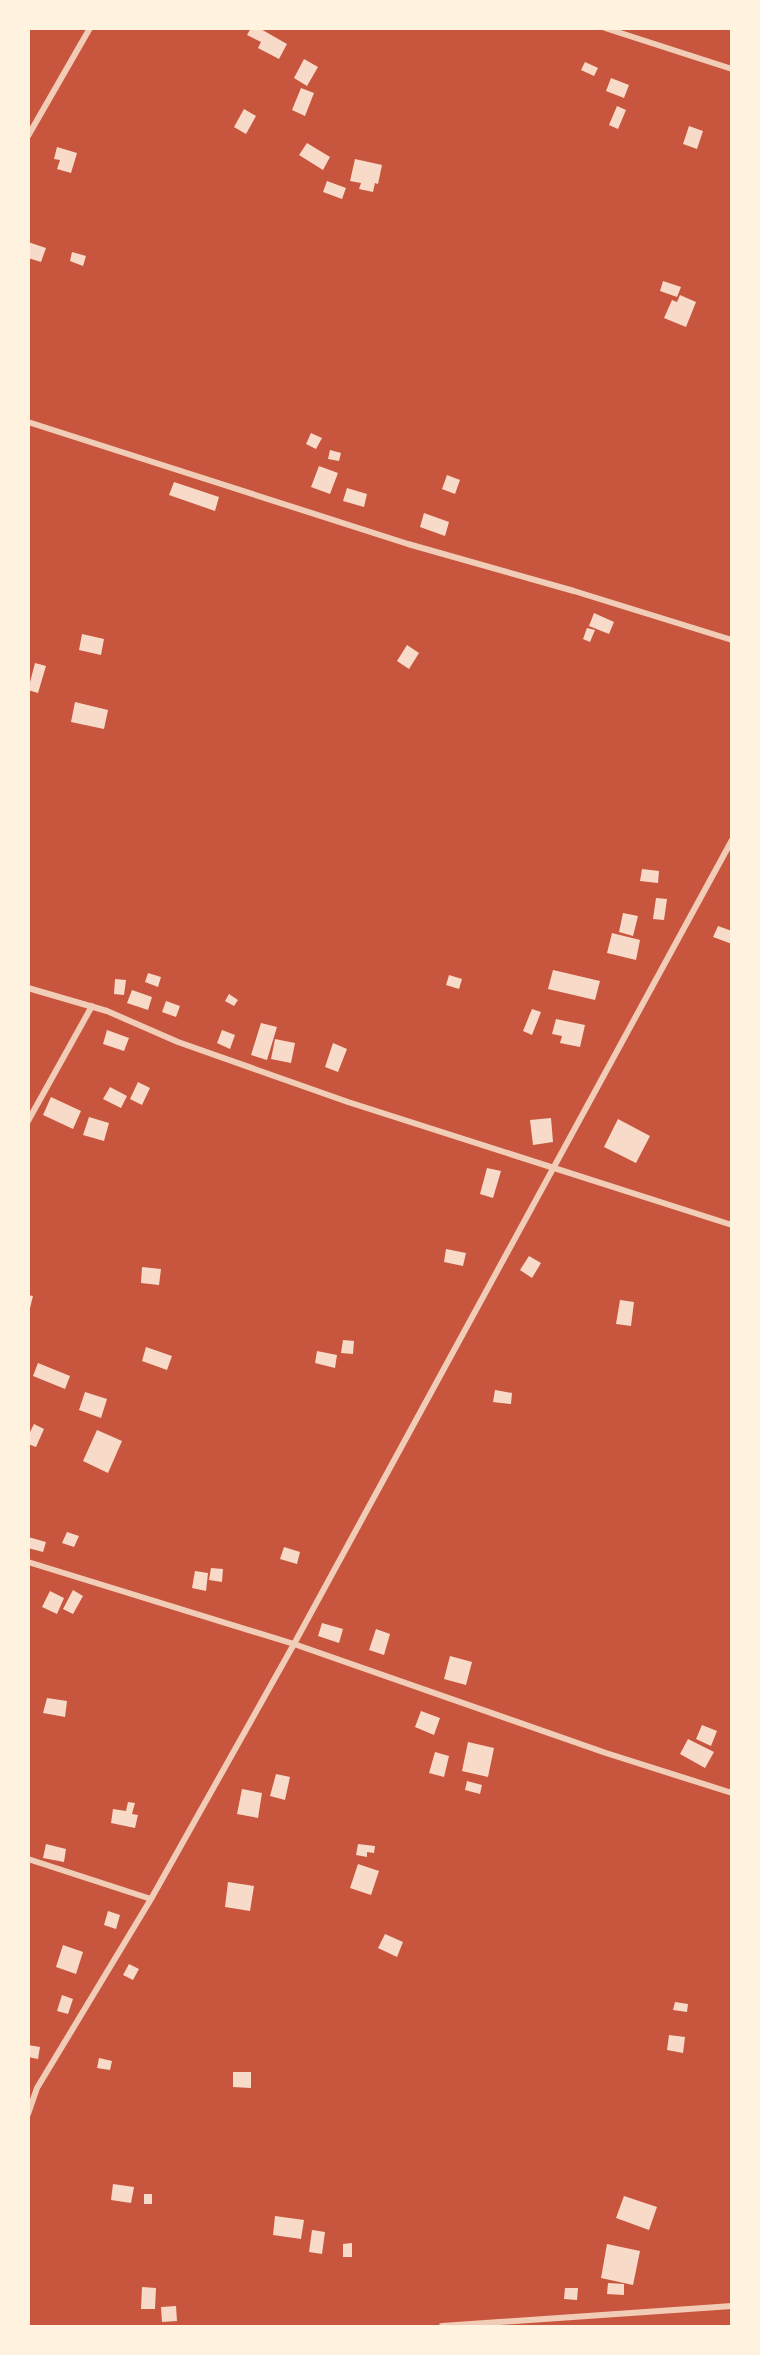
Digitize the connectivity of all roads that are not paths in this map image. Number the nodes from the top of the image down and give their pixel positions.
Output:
1 (90, 28) edge
2 (605, 28) edge
3 (732, 69) edge
4 (28, 136) edge
5 (28, 422) edge
6 (732, 640) edge
7 (732, 840) edge
8 (28, 987) edge
9 (92, 1006) junction
10 (28, 1121) edge
11 (554, 1167) junction
12 (732, 1225) edge
13 (28, 1562) edge
14 (294, 1644) junction
15 (732, 1793) edge
16 (28, 1859) edge
17 (151, 1899) junction
18 (28, 2114) edge
19 (732, 2306) edge
20 (444, 2326) edge

1 - 4 street
2 - 3 street
5 - 6 street
7 - 11 street
8 - 9 street
9 - 10 street
9 - 11 street
11 - 12 street
11 - 14 street
13 - 14 street
14 - 15 street
14 - 17 street
16 - 17 street
17 - 18 street
19 - 20 street

